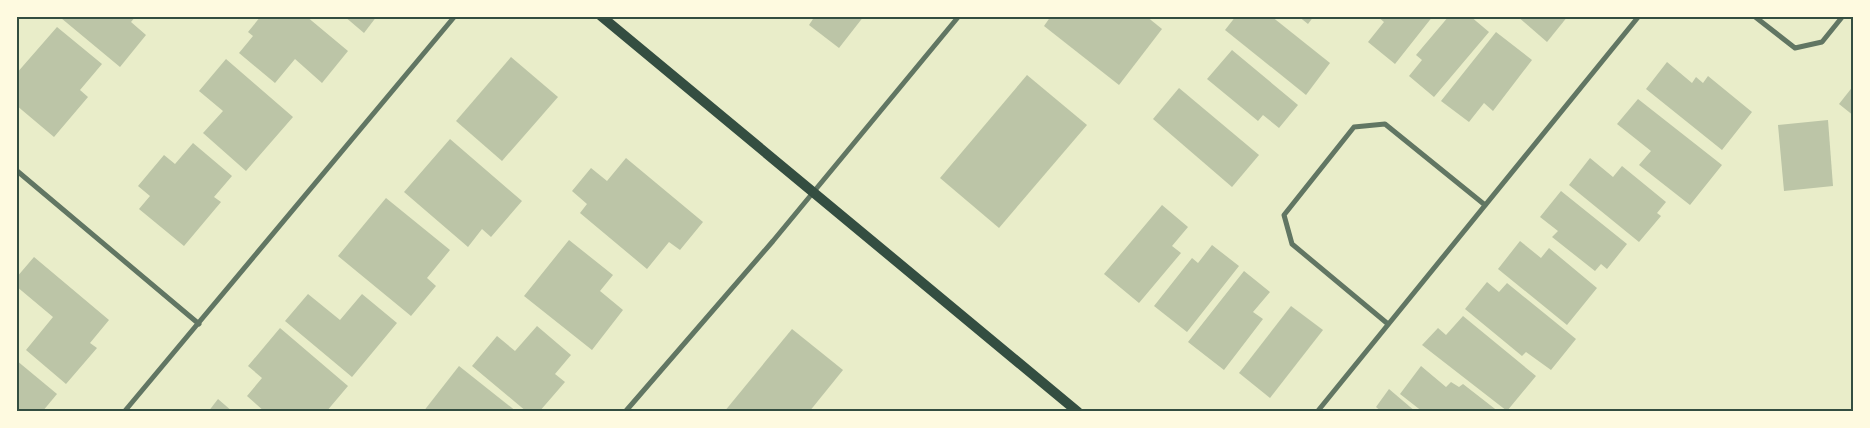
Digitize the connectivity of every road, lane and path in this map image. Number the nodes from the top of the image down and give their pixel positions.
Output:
1 (455, 16) edge
2 (600, 16) edge
3 (959, 16) edge
4 (1639, 16) edge
5 (1754, 16) edge
6 (1843, 16) edge
7 (16, 170) edge
8 (813, 193) junction
9 (1485, 205) junction
10 (199, 324) junction
11 (1388, 324) junction
12 (124, 412) edge
13 (625, 412) edge
14 (1078, 412) edge
15 (1316, 412) edge

1 - 10 street
2 - 8 main road
3 - 8 street
4 - 9 street
5 - 6 street
7 - 10 street
8 - 13 street
8 - 14 main road
9 - 11 street
9 - 11 street
10 - 12 street
11 - 15 street

